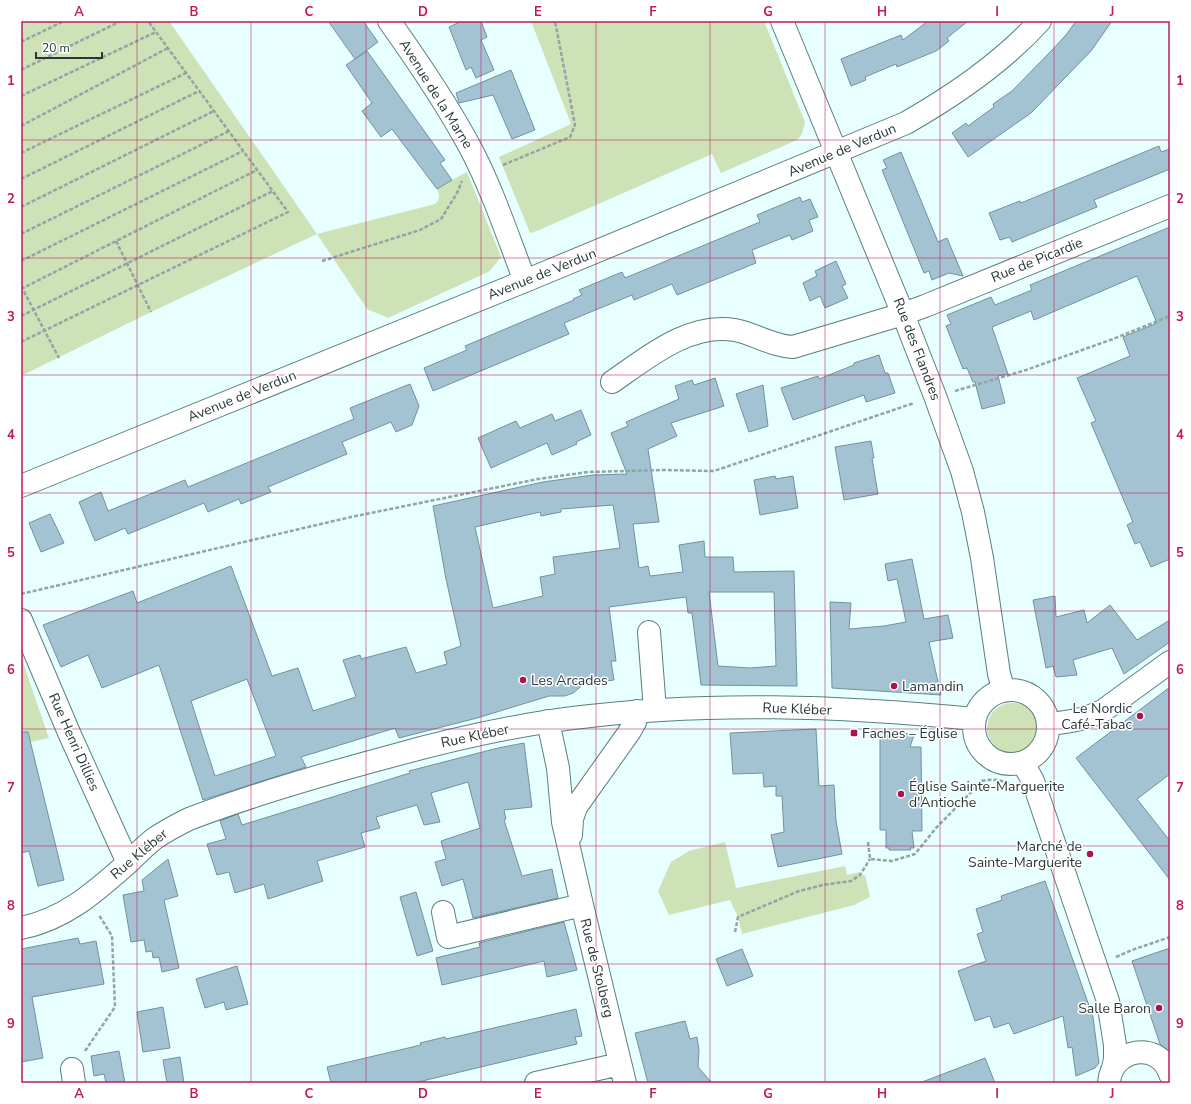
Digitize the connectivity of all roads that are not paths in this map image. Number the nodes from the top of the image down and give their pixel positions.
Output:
1 (389, 21) edge
2 (782, 21) edge
3 (1040, 21) edge
4 (836, 153) junction
5 (1170, 206) edge
6 (525, 281) junction
7 (903, 314) junction
8 (612, 382) dead end
9 (21, 486) edge
10 (21, 620) edge
11 (649, 632) dead end
12 (1170, 662) edge
13 (1004, 691) junction
14 (646, 711) junction
15 (974, 719) junction
16 (548, 721) junction
17 (1048, 724) junction
18 (1028, 772) junction
19 (570, 852) junction
20 (128, 863) junction
21 (582, 905) junction
22 (443, 912) dead end
23 (21, 928) edge
24 (1108, 1001) junction
25 (1162, 1061) edge
26 (623, 1074) edge
27 (1111, 1076) edge
28 (536, 1083) edge

1 - 6 street, Avenue de la Marne
2 - 4 street, Rue des Flandres
3 - 4 street, Avenue de Verdun
4 - 6 street, Avenue de Verdun
4 - 7 street, Rue des Flandres
5 - 7 street, Rue de Picardie
6 - 9 street, Avenue de Verdun
7 - 8 street, Rue de Picardie
7 - 13 street, Rue des Flandres
10 - 20 street, Rue Henri Dillies
11 - 14 street
12 - 17 street
13 - 15 street
13 - 17 street
14 - 15 street, Rue Kléber
14 - 16 street, Rue Kléber
14 - 19 street, Rue de Stolberg
15 - 18 street
16 - 19 street, Rue de Stolberg
16 - 20 street, Rue Kléber
17 - 18 street
18 - 24 street
19 - 21 street, Rue de Stolberg
20 - 23 street, Rue Kléber
21 - 22 street
21 - 26 street, Rue de Stolberg
24 - 25 street
24 - 27 street
25 - 27 street
26 - 28 street

